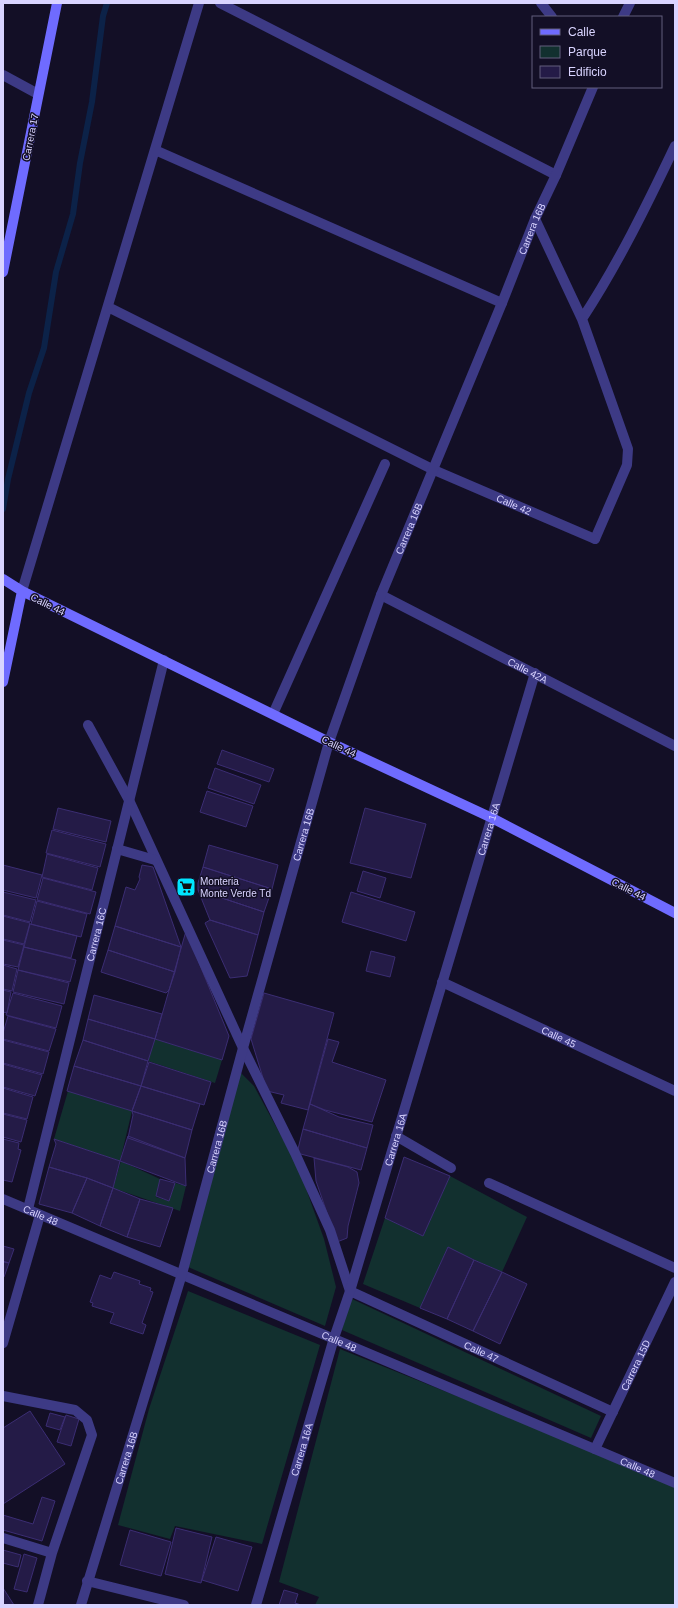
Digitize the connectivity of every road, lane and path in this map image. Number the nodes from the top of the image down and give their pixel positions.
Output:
1 (57, 3) edge
2 (199, 3) edge
3 (220, 3) edge
4 (541, 3) edge
5 (630, 3) edge
6 (551, 16) edge
7 (624, 16) edge
8 (3, 75) edge
9 (593, 88) edge
10 (38, 94) junction
11 (675, 146) edge
12 (155, 150) junction
13 (556, 175) junction
14 (535, 219) junction
15 (3, 272) edge
16 (502, 303) junction
17 (108, 307) junction
18 (582, 319) junction
19 (385, 464) dead end
20 (434, 470) junction
21 (3, 579) edge
22 (18, 588) junction
23 (381, 596) junction
24 (164, 660) junction
25 (535, 673) junction
26 (3, 682) edge
27 (273, 714) junction
28 (88, 725) dead end
29 (329, 742) junction
30 (675, 746) edge
31 (129, 800) junction
32 (492, 818) junction
33 (117, 849) junction
34 (155, 860) junction
35 (675, 913) edge
36 (442, 982) junction
37 (243, 1048) junction
38 (675, 1091) edge
39 (396, 1136) junction
40 (451, 1168) dead end
41 (489, 1183) dead end
42 (3, 1199) edge
43 (28, 1209) junction
44 (40, 1215) junction
45 (675, 1268) edge
46 (182, 1274) junction
47 (675, 1282) edge
48 (350, 1290) junction
49 (334, 1338) junction
50 (3, 1343) edge
51 (3, 1396) edge
52 (613, 1412) junction
53 (596, 1449) junction
54 (675, 1483) edge
55 (3, 1538) edge
56 (52, 1553) junction
57 (87, 1581) junction
58 (38, 1605) edge
59 (81, 1605) edge
60 (184, 1605) edge
61 (256, 1605) edge

1 - 10 street, Carrera 17
2 - 12 street
3 - 13 street
4 - 6 street
5 - 7 street
8 - 10 street
9 - 13 street, Carrera 16B
10 - 15 street, Carrera 17
11 - 18 street
12 - 16 street
12 - 17 street
13 - 14 street, Carrera 16B
14 - 16 street, Carrera 16B
14 - 18 street
16 - 20 street, Carrera 16B
17 - 20 street, Calle 42
17 - 22 street
18 - 20 street, Calle 42
19 - 27 street
20 - 23 street, Carrera 16B
21 - 22 street, Calle 44
22 - 24 street, Calle 44
22 - 26 street
23 - 25 street, Calle 42A
23 - 29 street, Carrera 16B
24 - 27 street, Calle 44
24 - 31 street, Carrera 16C
25 - 30 street, Calle 42A
25 - 32 street, Carrera 16A
27 - 29 street, Calle 44
28 - 31 street
29 - 32 street, Calle 44
29 - 37 street, Carrera 16B
31 - 33 street, Carrera 16C
31 - 34 street
32 - 35 street, Calle 44
32 - 36 street, Carrera 16A
33 - 34 street
33 - 43 street, Carrera 16C
34 - 37 street
36 - 38 street, Calle 45
36 - 39 street, Carrera 16A
37 - 46 street, Carrera 16B
37 - 48 street
39 - 40 street
39 - 48 street, Carrera 16A
41 - 45 street
42 - 43 street, Calle 48
43 - 44 street, Calle 48
44 - 46 street, Calle 48
44 - 50 street
46 - 49 street, Calle 48
46 - 57 street, Carrera 16B
47 - 52 street, Carrera 15D
48 - 49 street, Carrera 16A
48 - 52 street, Calle 47
49 - 53 street, Calle 48
49 - 61 street, Carrera 16A
51 - 56 street
52 - 53 street, Carrera 15D
53 - 54 street, Calle 48
55 - 56 street
56 - 58 street
57 - 59 street, Carrera 16B
57 - 60 street

